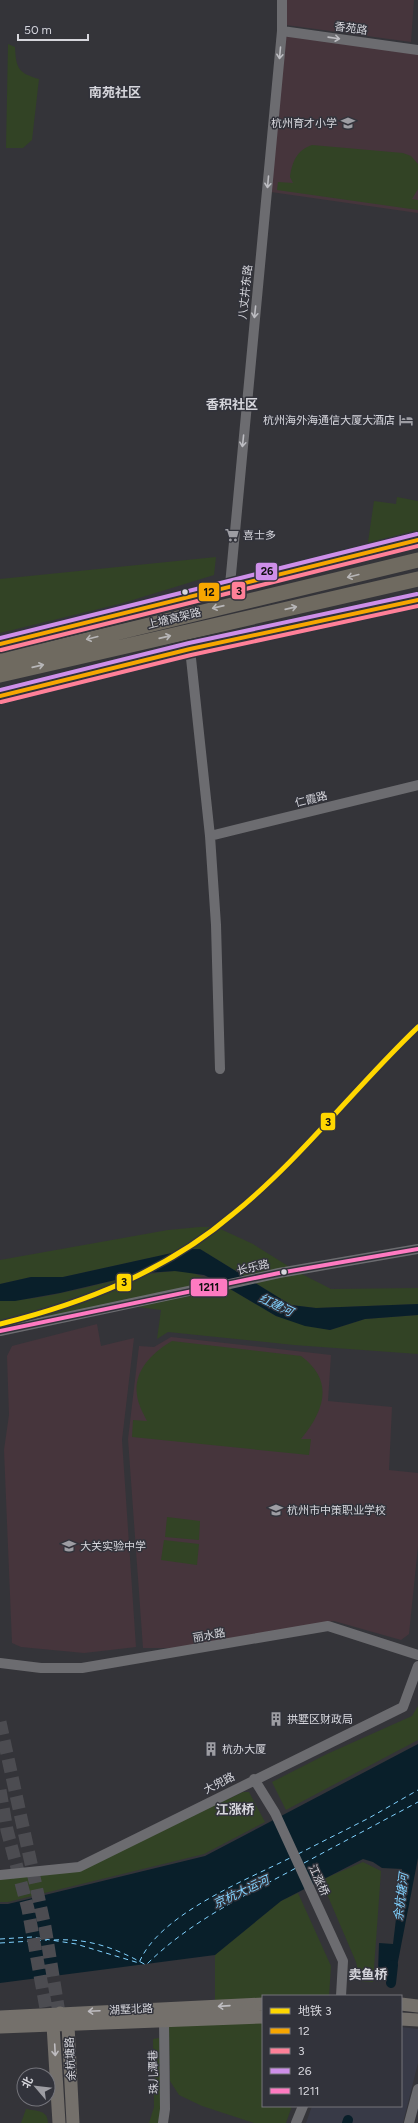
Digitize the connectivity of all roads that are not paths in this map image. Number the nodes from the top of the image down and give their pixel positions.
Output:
1 (282, 0) edge
2 (282, 31) junction
3 (418, 50) edge
4 (418, 540) edge
5 (418, 556) edge
6 (418, 560) edge
7 (384, 568) junction
8 (418, 579) edge
9 (230, 585) junction
10 (418, 585) edge
11 (375, 590) junction
12 (418, 600) edge
13 (0, 644) edge
14 (190, 649) junction
15 (0, 661) edge
16 (0, 675) edge
17 (0, 696) edge
18 (418, 785) edge
19 (210, 836) junction
20 (220, 1069) dead end
21 (418, 1249) edge
22 (0, 1331) edge
23 (418, 1655) edge
24 (0, 1663) edge
25 (418, 1666) edge
26 (254, 1779) junction
27 (0, 1875) edge
28 (341, 1995) edge
29 (262, 2004) edge
30 (402, 2004) edge
31 (418, 2006) edge
32 (60, 2013) junction
33 (0, 2016) edge
34 (262, 2017) edge
35 (402, 2019) edge
36 (418, 2020) edge
37 (164, 2021) junction
38 (53, 2025) junction
39 (68, 2025) junction
40 (0, 2027) edge
41 (418, 2089) edge
42 (303, 2107) edge
43 (416, 2108) edge
44 (59, 2123) edge
45 (73, 2123) edge
46 (163, 2123) edge
47 (296, 2123) edge
48 (409, 2123) edge

1 - 2 street, 八丈井东路
2 -> 3 street, 香苑路
2 -> 9 street, 八丈井东路
4 - 9 main road
5 - 7 highway
6 - 7 highway, 上塘高架路
7 -> 15 highway, 上塘高架路
8 - 11 highway, 上塘高架路
9 - 13 main road
10 - 11 highway
16 -> 11 highway, 上塘高架路
12 - 14 main road
14 - 17 main road
14 - 19 street
18 - 19 street, 仁霞路
19 - 20 street
21 - 22 street, 长乐路
23 - 24 street, 丽水路
25 - 26 street, 大兜路
26 - 27 street, 大兜路
26 - 28 street, 江涨桥
29 -> 32 main road, 湖墅北路
30 - 31 main road
32 - 33 main road, 湖墅北路
32 - 38 main road, 余杭塘路
32 - 39 main road, 余杭塘路
34 - 37 main road, 湖墅北路
35 - 36 main road
37 - 39 main road, 湖墅北路
37 - 46 street, 珠儿潭巷
38 - 39 main road, 湖墅北路
38 - 40 main road, 湖墅北路
38 -> 44 main road, 余杭塘路
39 - 45 main road, 余杭塘路
41 - 43 street
42 - 47 street
43 - 48 street

